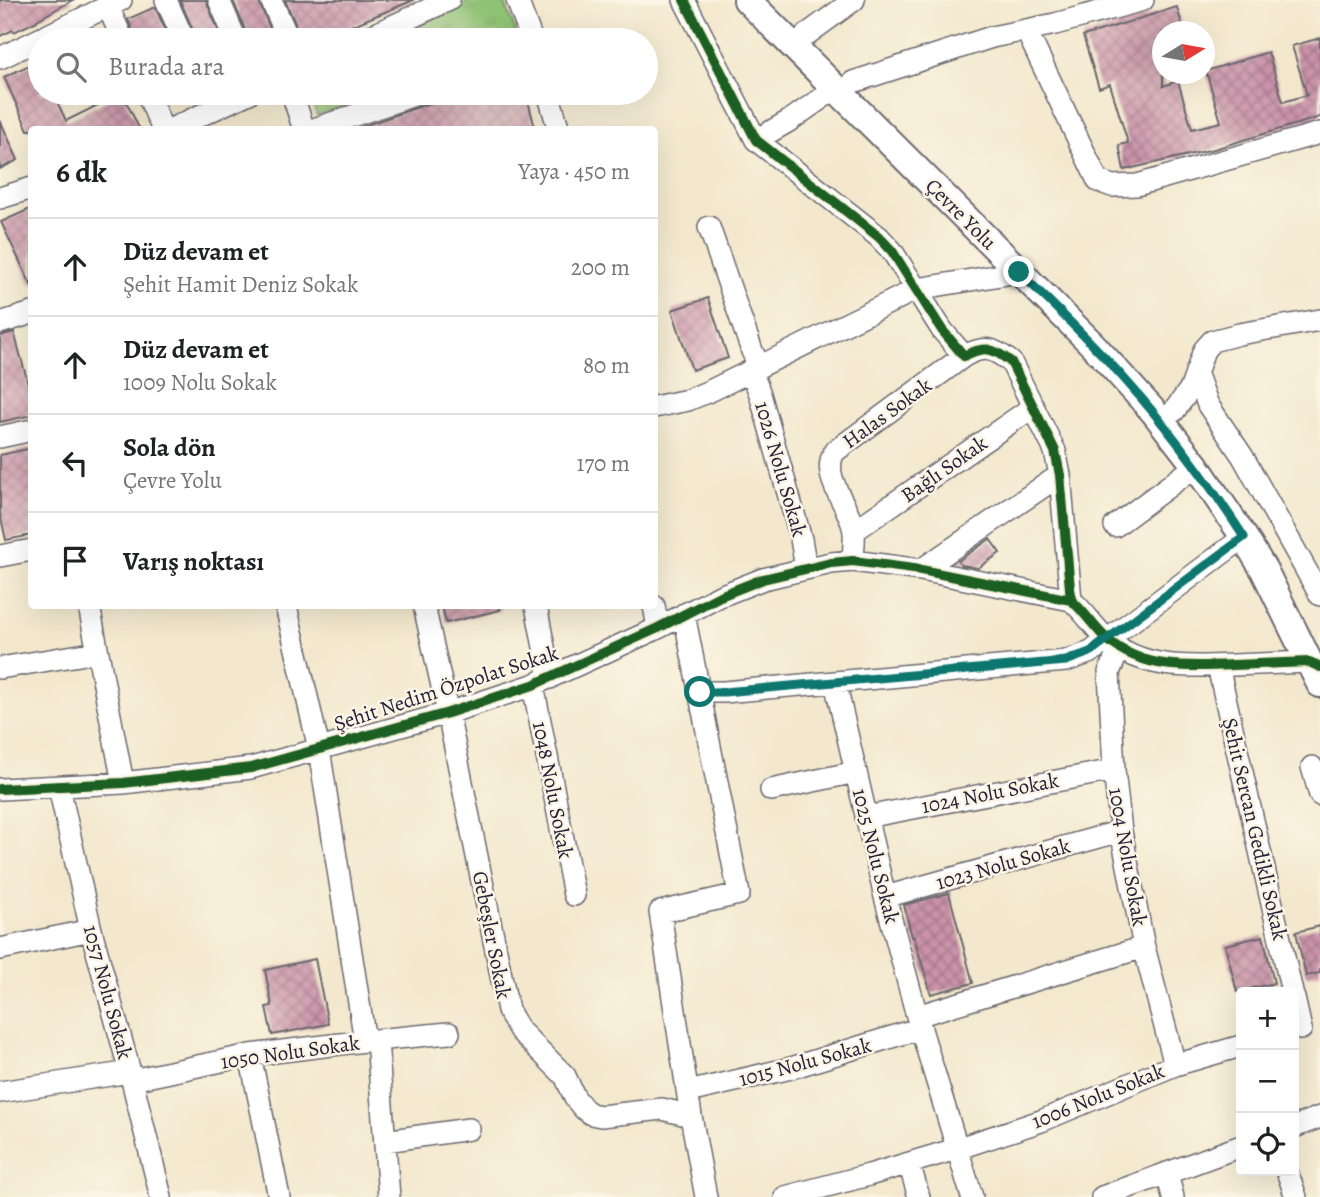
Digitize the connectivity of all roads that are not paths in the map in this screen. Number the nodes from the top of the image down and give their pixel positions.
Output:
1 (166, 0) edge
2 (219, 0) edge
3 (271, 0) edge
4 (449, 0) edge
5 (517, 0) edge
6 (684, 0) edge
7 (747, 0) edge
8 (771, 0) edge
9 (854, 0) edge
10 (1143, 0) edge
11 (115, 3) edge
12 (1095, 6) edge
13 (63, 28) edge
14 (120, 28) edge
15 (179, 28) edge
16 (231, 28) edge
17 (284, 28) edge
18 (388, 28) edge
19 (528, 28) edge
20 (1026, 30) junction
21 (806, 35) junction
22 (28, 45) edge
23 (0, 58) edge
24 (845, 85) junction
25 (152, 105) edge
26 (207, 105) edge
27 (296, 105) edge
28 (384, 105) edge
29 (552, 105) edge
30 (193, 125) edge
31 (161, 126) edge
32 (303, 126) edge
33 (322, 126) edge
34 (558, 126) edge
35 (1320, 133) edge
36 (756, 140) junction
37 (28, 189) edge
38 (0, 198) edge
39 (709, 228) dead end
40 (1019, 272) junction
41 (917, 289) junction
42 (28, 314) edge
43 (1320, 320) edge
44 (0, 323) edge
45 (964, 356) junction
46 (755, 368) junction
47 (1196, 372) junction
48 (658, 406) edge
49 (1033, 407) junction
50 (1174, 411) junction
51 (28, 431) edge
52 (0, 437) edge
53 (1196, 466) junction
54 (1060, 475) junction
55 (1115, 526) dead end
56 (854, 531) junction
57 (1244, 537) junction
58 (28, 551) edge
59 (0, 556) edge
60 (853, 561) junction
61 (806, 568) junction
62 (921, 570) junction
63 (1320, 595) edge
64 (1071, 600) junction
65 (90, 609) edge
66 (287, 609) edge
67 (425, 609) edge
68 (536, 609) edge
69 (655, 609) edge
70 (684, 614) junction
71 (658, 628) junction
72 (1113, 644) junction
73 (98, 652) junction
74 (1317, 665) edge
75 (1218, 666) junction
76 (0, 668) edge
77 (541, 682) junction
78 (835, 682) junction
79 (700, 692) junction
80 (448, 712) junction
81 (319, 749) junction
82 (1312, 767) dead end
83 (1114, 769) junction
84 (856, 772) junction
85 (123, 783) junction
86 (59, 787) junction
87 (0, 789) edge
88 (771, 790) dead end
89 (1320, 795) edge
90 (866, 817) junction
91 (1121, 831) junction
92 (574, 895) dead end
93 (885, 897) junction
94 (90, 930) junction
95 (1144, 947) junction
96 (0, 949) edge
97 (1291, 987) edge
98 (919, 1022) junction
99 (449, 1034) dead end
100 (371, 1041) junction
101 (1236, 1047) edge
102 (250, 1055) junction
103 (1175, 1065) junction
104 (131, 1076) junction
105 (0, 1092) edge
106 (688, 1092) junction
107 (691, 1116) junction
108 (1320, 1117) edge
109 (1299, 1125) edge
110 (470, 1129) dead end
111 (385, 1141) junction
112 (1236, 1148) edge
113 (956, 1149) junction
114 (909, 1163) junction
115 (1167, 1173) junction
116 (1289, 1176) edge
117 (161, 1197) edge
118 (279, 1197) edge
119 (389, 1197) edge
120 (706, 1197) edge
121 (785, 1197) edge
122 (919, 1197) edge
123 (972, 1197) edge
124 (1102, 1197) edge
125 (1173, 1197) edge
126 (1296, 1197) edge

1 - 15 street
2 - 16 street
3 - 17 street
4 - 18 street
5 - 19 street
6 - 36 street
7 - 24 main road, Çevre Yolu
8 - 21 main road, Çevre Yolu
9 - 21 street
10 - 12 street
11 - 13 street
11 - 14 street
12 - 20 street
20 - 24 street
20 - 35 street
21 - 24 main road, Çevre Yolu
22 - 23 street
24 - 36 street
24 - 40 main road, Çevre Yolu
24 - 50 main road, Çevre Yolu
25 - 31 street
26 - 30 street
27 - 32 street
28 - 33 street
29 - 34 street
36 - 41 street
37 - 38 street
39 - 46 street, 1026 Nolu Sokak
40 - 41 street
40 - 53 main road, Çevre Yolu
41 - 45 street
41 - 46 street
42 - 44 street
43 - 47 street
45 - 49 street
45 - 56 street, Halas Sokak
46 - 48 street
46 - 61 street, 1026 Nolu Sokak
47 - 50 street
47 - 63 street
49 - 54 street
49 - 56 street, Bağlı Sokak
50 - 74 main road, Çevre Yolu
51 - 52 street
53 - 55 street
53 - 57 main road, Çevre Yolu
54 - 62 street
54 - 64 street
56 - 60 street, Halas Sokak
57 - 72 street
57 - 74 main road, Çevre Yolu
58 - 59 street
60 - 61 street, Şehit Nedim Özpolat Sokak
60 - 62 street, Şehit Nedim Özpolat Sokak
61 - 70 street, Şehit Nedim Özpolat Sokak
62 - 64 street, Şehit Nedim Özpolat Sokak
64 - 72 street
65 - 73 street
66 - 81 street
67 - 80 street
68 - 77 street, 1048 Nolu Sokak
69 - 71 street
70 - 71 street, Şehit Nedim Özpolat Sokak
70 - 79 street
71 - 77 street, Şehit Nedim Özpolat Sokak
72 - 75 street
72 - 78 street
72 - 83 street, 1004 Nolu Sokak
73 - 76 street
73 - 85 street
74 - 75 street
75 - 97 street, Şehit Sercan Gedikli Sokak
77 - 80 street, Şehit Nedim Özpolat Sokak
77 - 92 street, 1048 Nolu Sokak
78 - 79 street
78 - 84 street, 1025 Nolu Sokak
79 - 106 street
80 - 81 street, Şehit Nedim Özpolat Sokak
80 - 107 street, Gebeşler Sokak
81 - 85 street, Şehit Nedim Özpolat Sokak
81 - 100 street
82 - 89 street
83 - 90 street, 1024 Nolu Sokak
83 - 91 street, 1004 Nolu Sokak
84 - 88 street
84 - 90 street, 1025 Nolu Sokak
85 - 86 street, Şehit Nedim Özpolat Sokak
86 - 87 street, Şehit Nedim Özpolat Sokak
86 - 94 street, 1057 Nolu Sokak
90 - 93 street, 1025 Nolu Sokak
91 - 93 street, 1023 Nolu Sokak
91 - 95 street, 1004 Nolu Sokak
93 - 98 street, 1025 Nolu Sokak
94 - 96 street
94 - 104 street, 1057 Nolu Sokak
95 - 98 street, 1015 Nolu Sokak
95 - 103 street, 1004 Nolu Sokak
98 - 106 street, 1015 Nolu Sokak
98 - 113 street, 1025 Nolu Sokak
99 - 100 street, 1050 Nolu Sokak
100 - 102 street, 1050 Nolu Sokak
100 - 111 street
101 - 103 street, 1006 Nolu Sokak
102 - 104 street, 1050 Nolu Sokak
102 - 118 street
103 - 113 street, 1006 Nolu Sokak
104 - 105 street, 1050 Nolu Sokak
104 - 117 street, 1057 Nolu Sokak
106 - 107 street
107 - 120 street
108 - 109 street
110 - 111 street
111 - 119 street
112 - 115 street
113 - 114 street, 1006 Nolu Sokak
113 - 123 street, 1025 Nolu Sokak
114 - 121 street, 1006 Nolu Sokak
114 - 122 street
115 - 124 street
115 - 125 street
116 - 126 street

